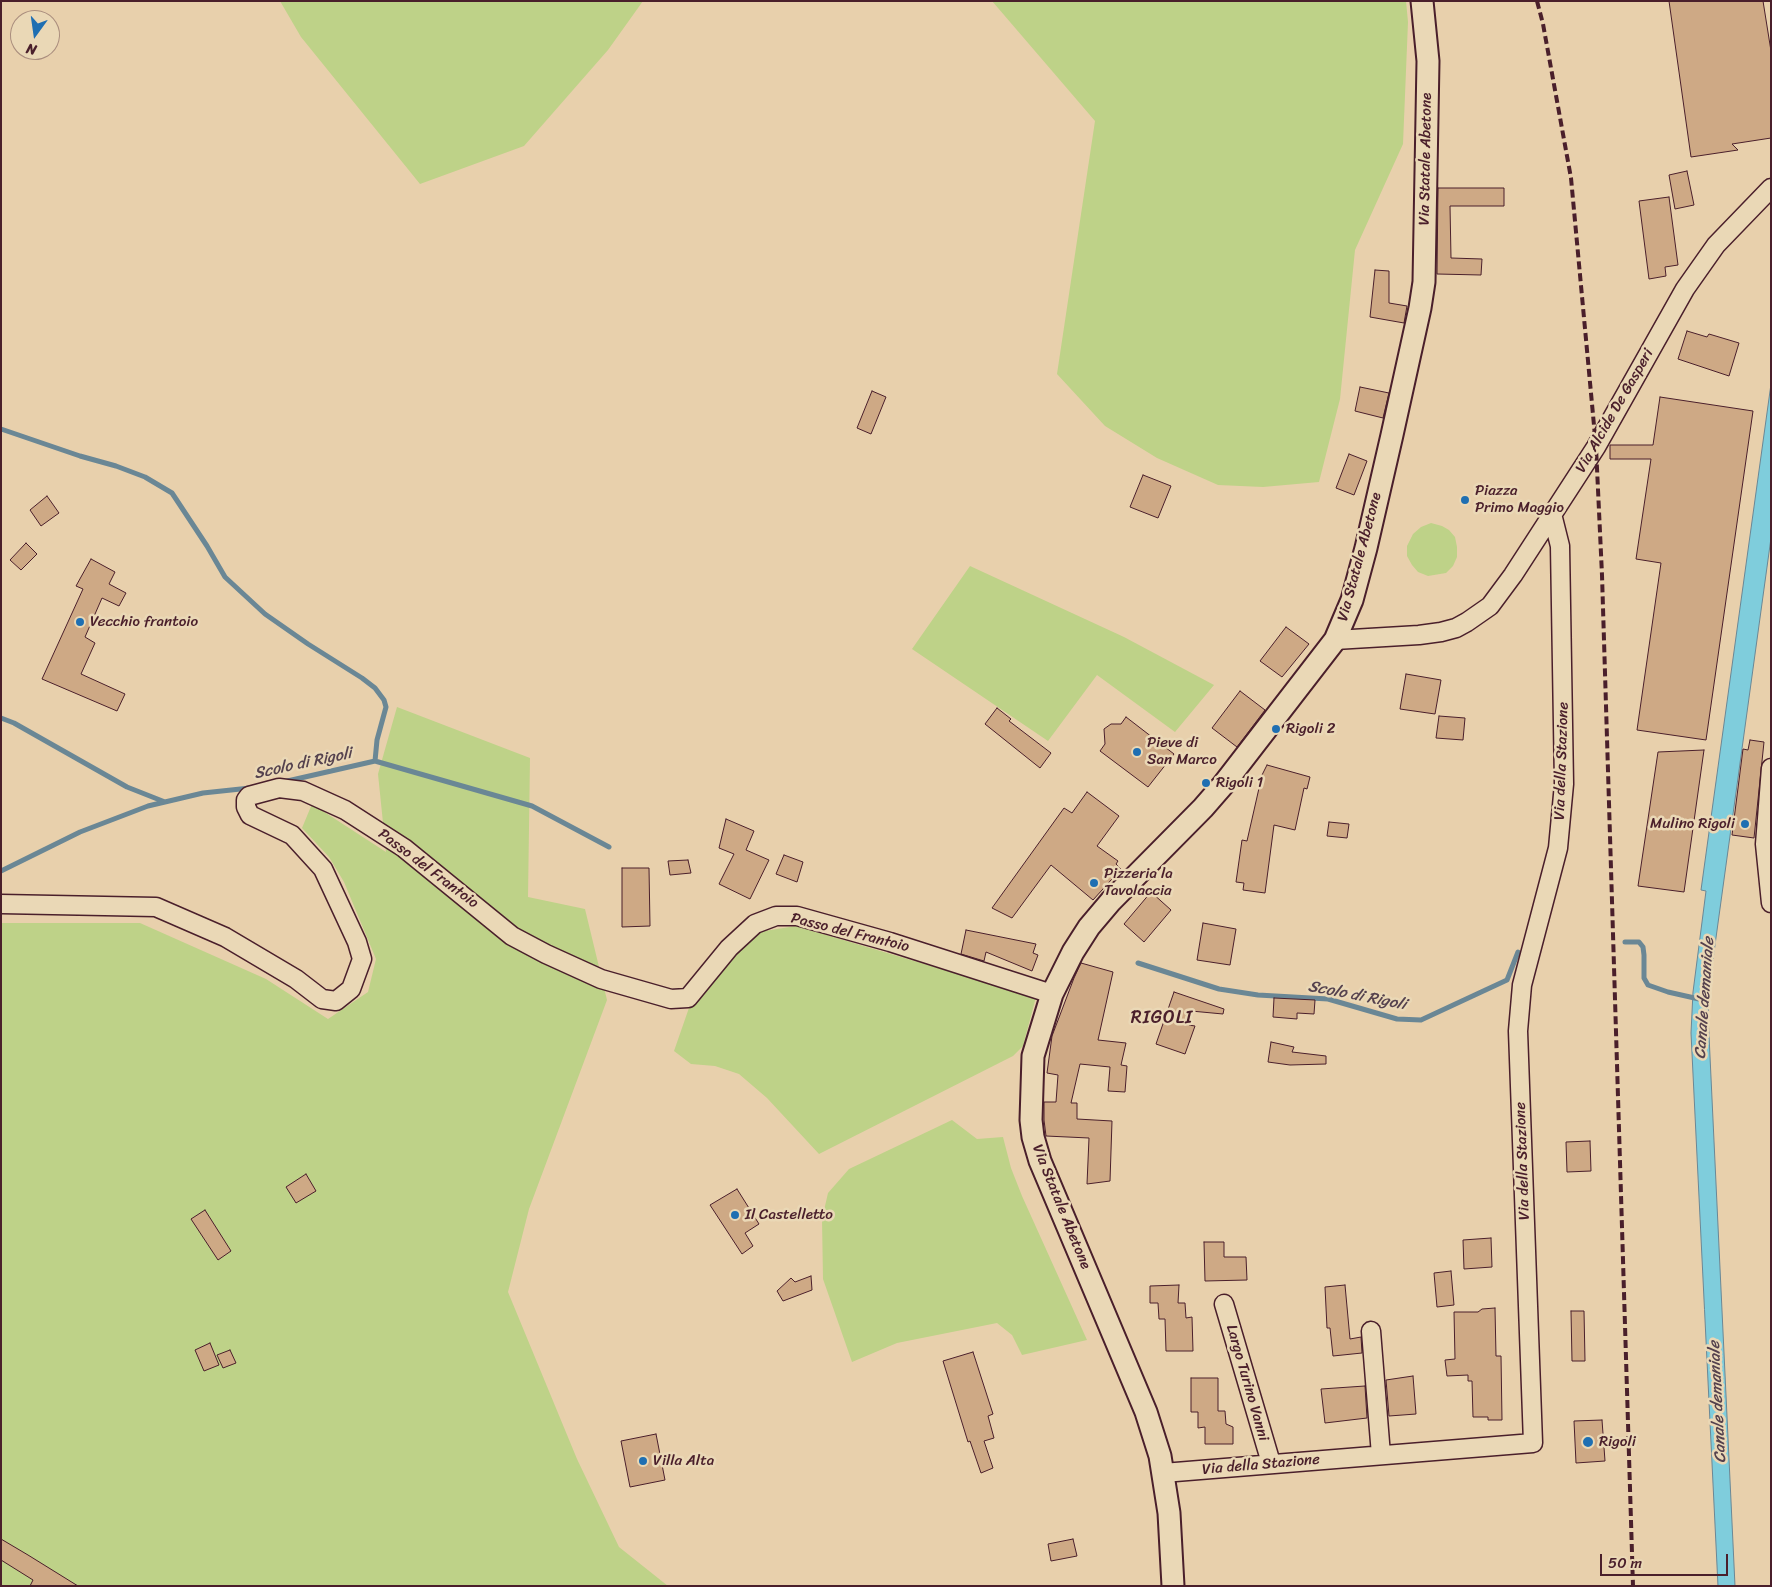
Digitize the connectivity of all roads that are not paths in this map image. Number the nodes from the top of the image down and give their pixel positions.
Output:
1 (1422, 1) edge
2 (1771, 188) edge
3 (1552, 514) junction
4 (1335, 640) junction
5 (1771, 768) edge
6 (1771, 903) edge
7 (1, 904) edge
8 (1052, 994) junction
9 (1224, 1304) dead end
10 (1371, 1331) dead end
11 (1381, 1455) junction
12 (1271, 1463) junction
13 (1163, 1473) junction
14 (1173, 1586) edge

1 - 4 main road, Via Statale Abetone
2 - 3 street, Via Alcide De Gasperi
3 - 4 street, Via Alcide De Gasperi
3 - 11 street, Via della Stazione
4 - 8 main road, Via Statale Abetone
5 - 6 street
7 - 8 street, Passo del Frantoio
8 - 13 main road, Via Statale Abetone
9 - 12 street, Largo Turino Vanni
10 - 11 street
11 - 12 street, Via della Stazione
12 - 13 street, Via della Stazione
13 - 14 main road, Via Statale Abetone

